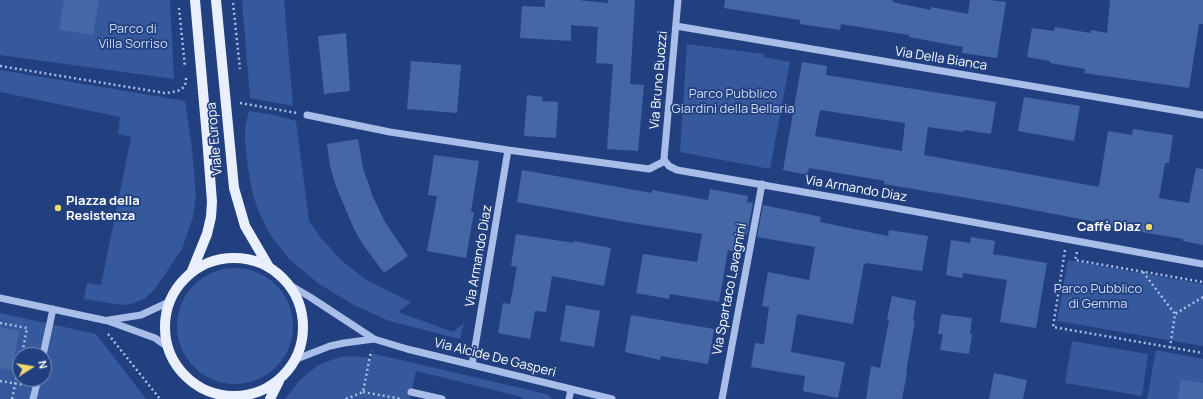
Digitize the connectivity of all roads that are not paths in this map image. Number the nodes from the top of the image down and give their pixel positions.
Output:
1 (195, 0) edge
2 (216, 0) edge
3 (678, 0) edge
4 (676, 26) junction
5 (307, 115) road end
6 (1203, 115) edge
7 (508, 150) junction
8 (665, 161) junction
9 (762, 184) junction
10 (1203, 264) edge
11 (269, 267) junction
12 (192, 272) junction
13 (288, 284) junction
14 (0, 298) edge
15 (170, 302) junction
16 (53, 309) junction
17 (108, 320) junction
18 (374, 339) junction
19 (45, 347) edge
20 (168, 348) junction
21 (294, 360) junction
22 (472, 365) junction
23 (281, 377) junction
24 (36, 387) edge
25 (201, 388) junction
26 (571, 389) junction
27 (411, 392) dead end
28 (33, 399) edge
29 (208, 399) edge
30 (270, 399) edge
31 (442, 399) edge
32 (570, 399) edge
33 (612, 399) edge
34 (722, 399) edge

1 - 12 main road, Viale Europa
2 - 11 main road, Viale Europa
3 - 4 street, Via Bruno Buozzi
4 - 6 street, Via Della Bianca
4 - 8 street, Via Bruno Buozzi
5 - 7 street
7 - 8 street
7 - 22 street, Via Armando Diaz
8 - 9 street, Via Armando Diaz
9 - 10 street, Via Armando Diaz
9 - 34 street, Via Spartaco Lavagnini
11 - 12 main road, Viale Europa
11 - 13 main road, Viale Europa
12 - 15 main road, Viale Europa
13 - 18 street, Via Alcide De Gasperi
13 - 21 main road, Viale Europa
14 - 16 street
15 - 17 street
15 - 20 main road, Viale Europa
16 - 17 street
16 - 19 street
17 - 20 street
18 - 21 street, Via Alcide De Gasperi
18 - 22 street, Via Alcide De Gasperi
20 - 25 main road, Viale Europa
21 - 23 main road, Viale Europa
22 - 26 street, Via Alcide De Gasperi
23 - 25 main road, Viale Europa
23 - 30 main road, Viale Europa
24 - 28 street
25 - 29 main road, Viale Europa
26 - 32 street
26 - 33 street, Via Alcide De Gasperi
27 - 31 street

